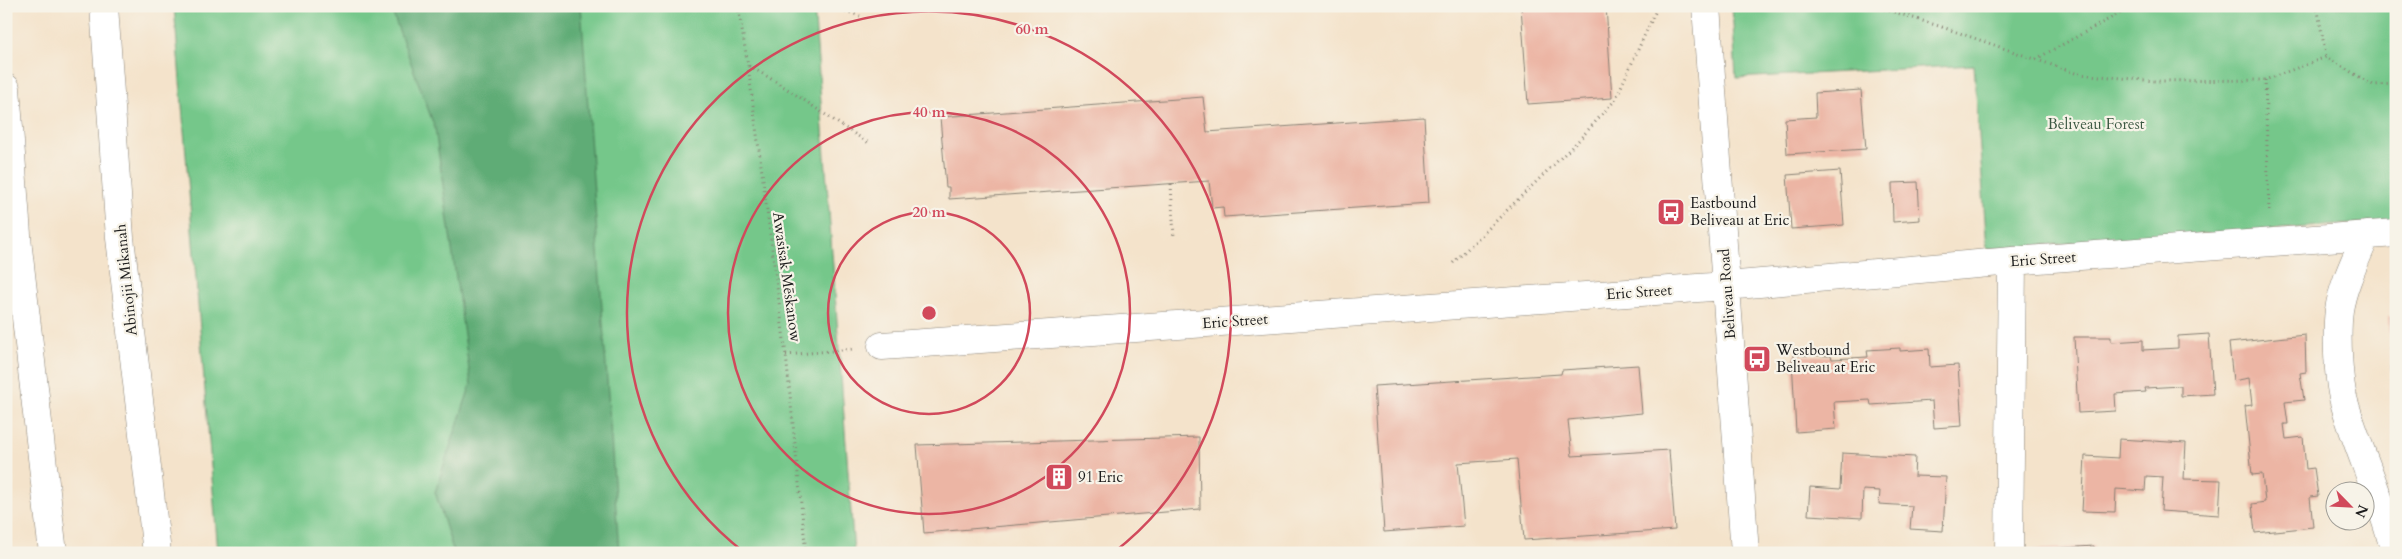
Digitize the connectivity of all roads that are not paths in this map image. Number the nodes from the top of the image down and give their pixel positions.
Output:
1 (104, 6) edge
2 (1706, 6) edge
3 (6, 88) edge
4 (2396, 233) edge
5 (2366, 235) junction
6 (2012, 261) junction
7 (1726, 286) junction
8 (882, 346) road end
9 (53, 553) edge
10 (157, 553) edge
11 (1745, 553) edge
12 (2009, 553) edge
13 (2395, 553) edge

1 - 10 street, Abinojii Mikanah
2 - 7 street, Beliveau Road
3 - 9 street
4 - 5 street, Eric Street
5 - 6 street, Eric Street
5 - 13 street
6 - 7 street, Eric Street
6 - 12 street
7 - 8 street, Eric Street
7 - 11 street, Beliveau Road

